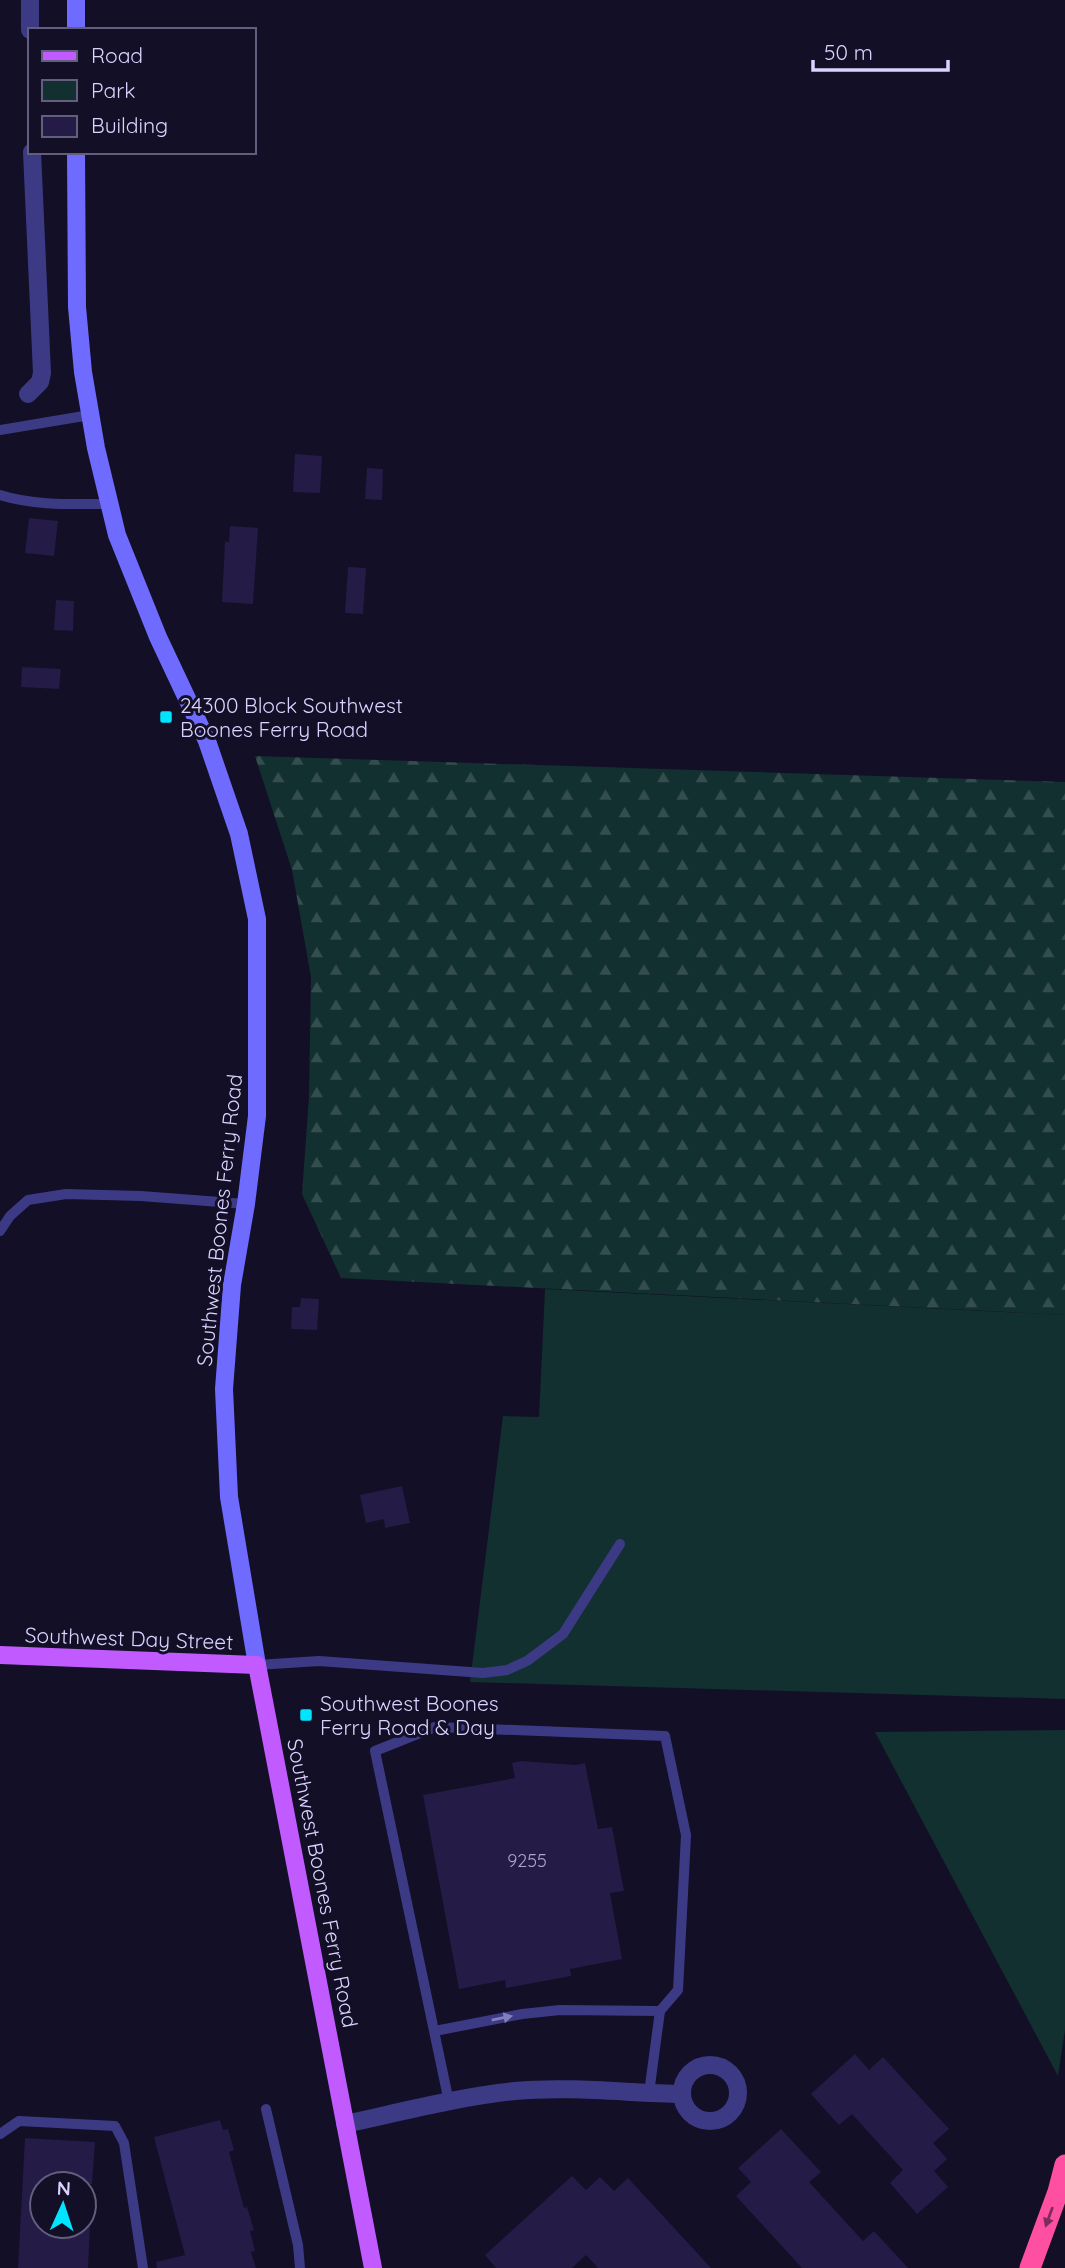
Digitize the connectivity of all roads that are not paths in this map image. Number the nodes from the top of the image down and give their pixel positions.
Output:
1 (30, 0) edge
2 (76, 0) edge
3 (30, 28) edge
4 (76, 28) edge
5 (32, 154) edge
6 (76, 154) edge
7 (28, 394) dead end
8 (90, 415) junction
9 (0, 430) edge
10 (0, 495) edge
11 (110, 504) junction
12 (246, 1204) junction
13 (0, 1230) edge
14 (620, 1544) dead end
15 (0, 1655) edge
16 (257, 1665) junction
17 (660, 2011) junction
18 (435, 2031) junction
19 (649, 2093) junction
20 (682, 2094) dead end
21 (449, 2102) junction
22 (266, 2109) dead end
23 (345, 2124) junction
24 (0, 2134) edge
25 (1065, 2165) edge
26 (143, 2268) edge
27 (300, 2268) edge
28 (373, 2268) edge
29 (1030, 2268) edge

1 - 3 street
2 - 4 main road
5 - 7 street
6 - 8 main road, Southwest Boones Ferry Road
8 - 9 lane
8 - 11 main road, Southwest Boones Ferry Road
10 - 11 lane
11 - 12 main road, Southwest Boones Ferry Road
12 - 13 lane
12 - 16 main road, Southwest Boones Ferry Road
14 - 16 lane
15 - 16 main road, Southwest Day Street
16 - 23 main road, Southwest Boones Ferry Road
18 -> 17 lane
17 - 18 lane
17 - 19 lane
18 - 21 lane
19 - 20 street
19 - 21 street
21 - 23 street
22 - 27 lane
23 - 28 main road, Southwest Boones Ferry Road
24 - 26 lane
25 -> 29 highway

